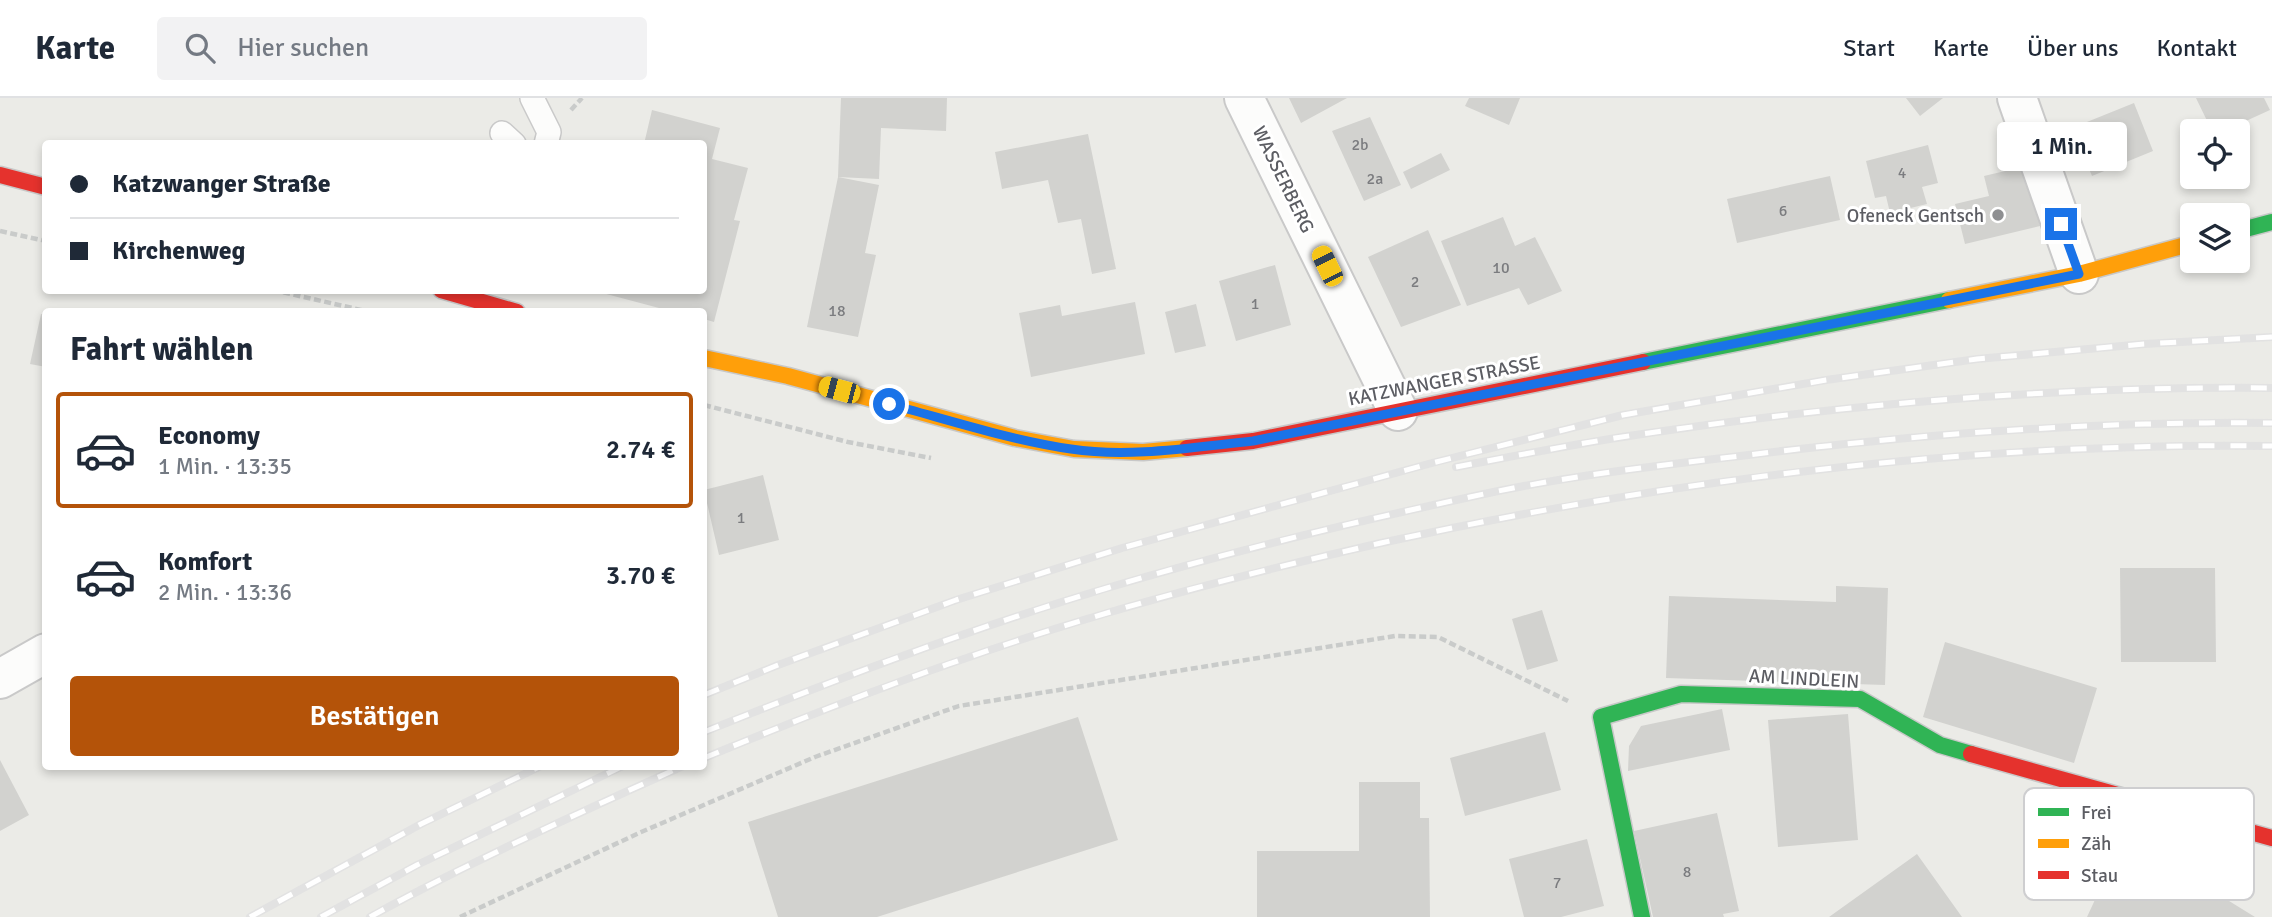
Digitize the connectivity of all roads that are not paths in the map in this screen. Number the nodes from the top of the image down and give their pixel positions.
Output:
1 (532, 98) edge
2 (1244, 98) edge
3 (2017, 98) edge
4 (547, 140) edge
5 (0, 175) edge
6 (42, 186) edge
7 (2272, 222) edge
8 (2250, 228) edge
9 (2180, 247) edge
10 (2079, 274) junction
11 (456, 294) edge
12 (492, 304) edge
13 (707, 359) edge
14 (1398, 411) junction
15 (42, 655) edge
16 (0, 680) edge
17 (2094, 788) edge
18 (2254, 833) edge
19 (2272, 838) edge
20 (1642, 917) edge

1 - 4 lane
2 - 14 street, WASSERBERG
3 - 10 street
5 - 6 main road
7 - 8 main road
9 - 10 main road, KATZWANGER STRASSE
10 - 14 main road, KATZWANGER STRASSE
11 - 12 main road
13 - 14 main road, KATZWANGER STRASSE
15 - 16 street
17 - 20 main road, AM LINDLEIN
18 - 19 main road, AM LINDLEIN

